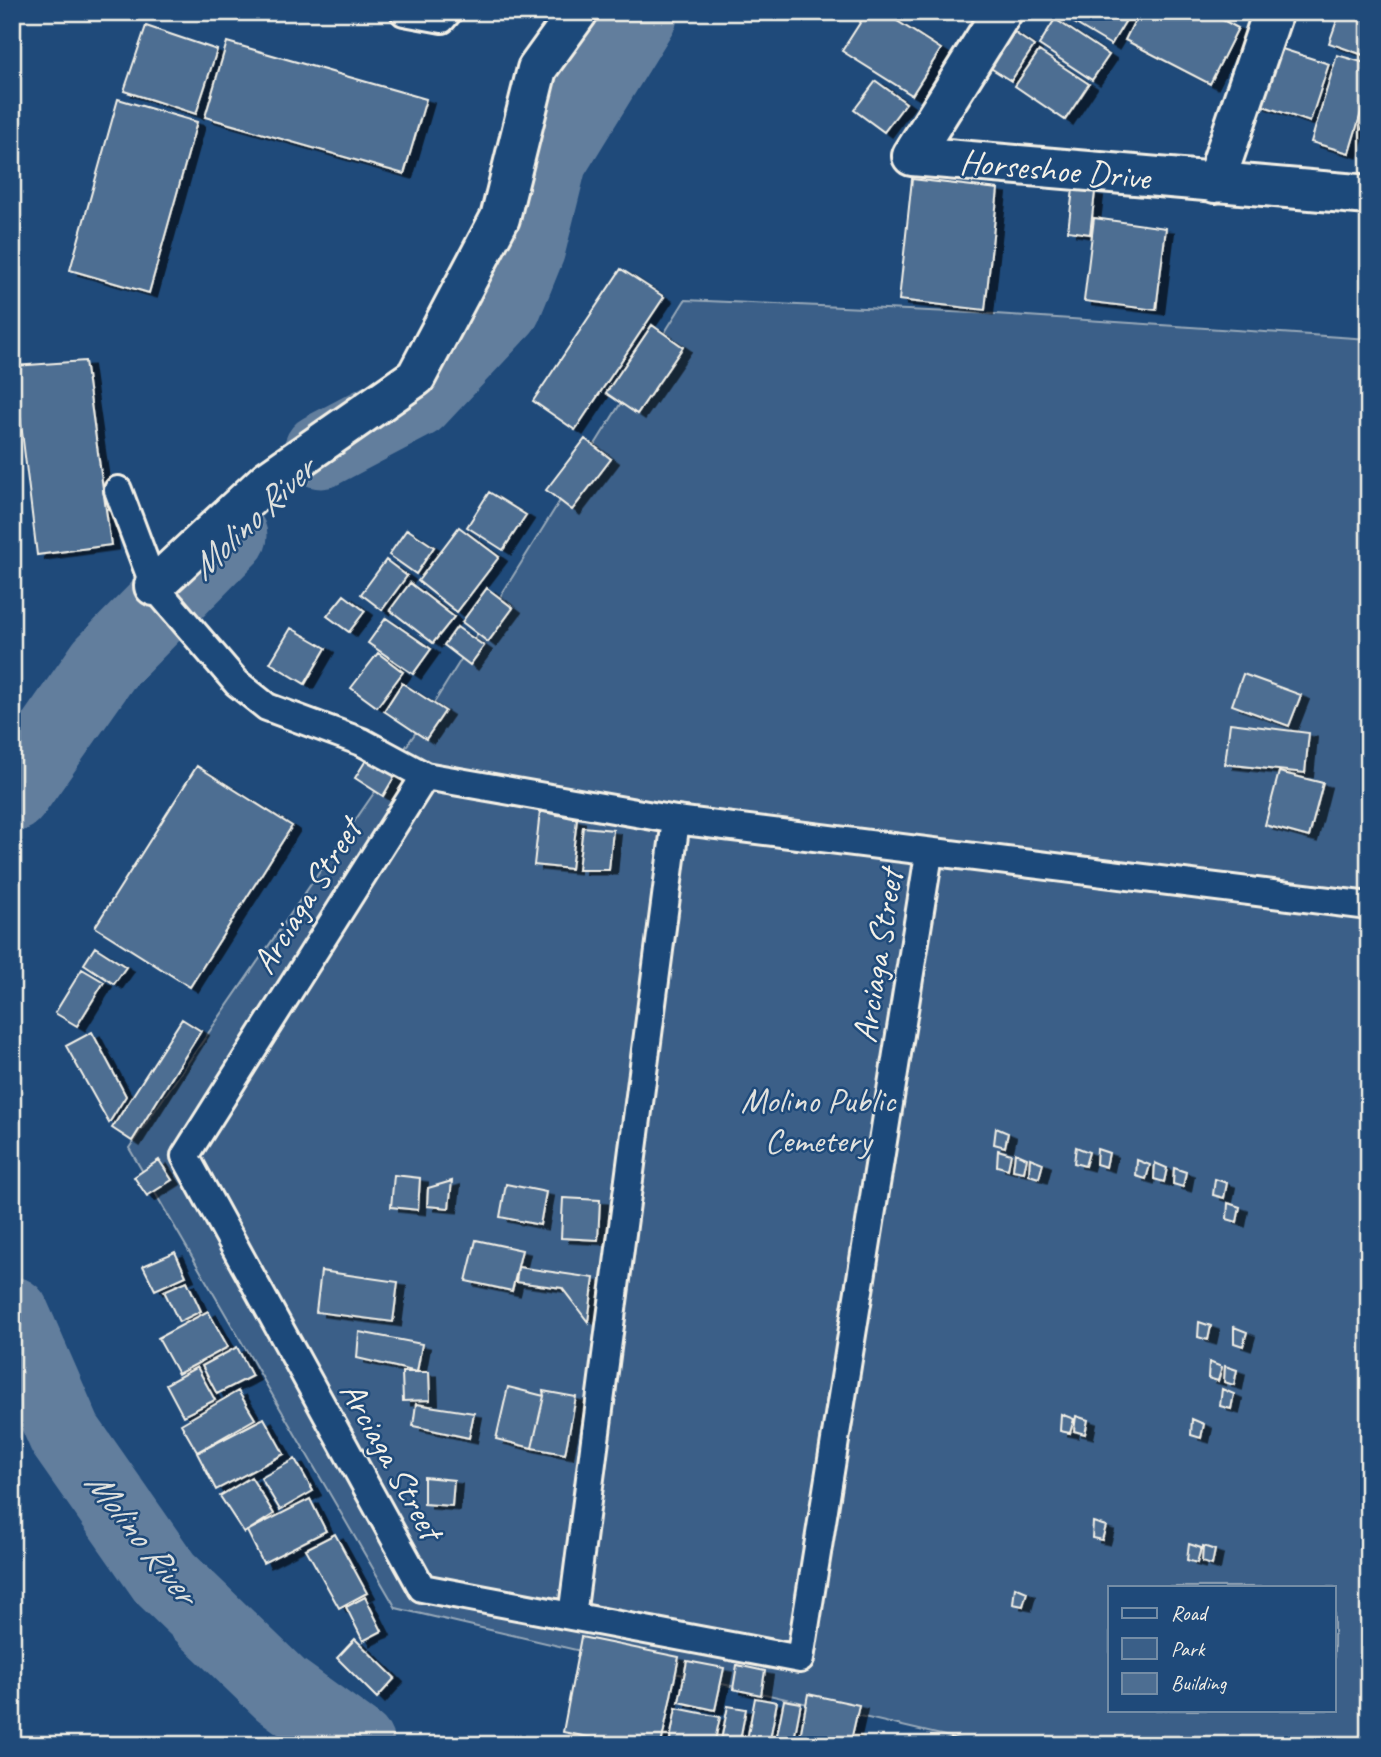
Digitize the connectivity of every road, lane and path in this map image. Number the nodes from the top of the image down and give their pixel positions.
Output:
1 (404, 12) edge
2 (448, 12) edge
3 (578, 12) edge
4 (1002, 12) edge
5 (1273, 12) edge
6 (1215, 183) junction
7 (1369, 195) edge
8 (118, 491) dead end
9 (154, 586) junction
10 (425, 776) junction
11 (676, 820) junction
12 (929, 854) junction
13 (1369, 906) edge
14 (572, 1616) junction

1 - 2 lane
3 - 9 street
4 - 6 street, Horseshoe Drive
5 - 6 street
6 - 7 street, Horseshoe Drive
8 - 9 lane
9 - 10 lane
10 - 11 lane, Arciaga Street
10 - 14 lane, Arciaga Street
11 - 12 lane, Arciaga Street
11 - 14 lane
12 - 13 lane, Arciaga Street
12 - 14 lane, Arciaga Street

